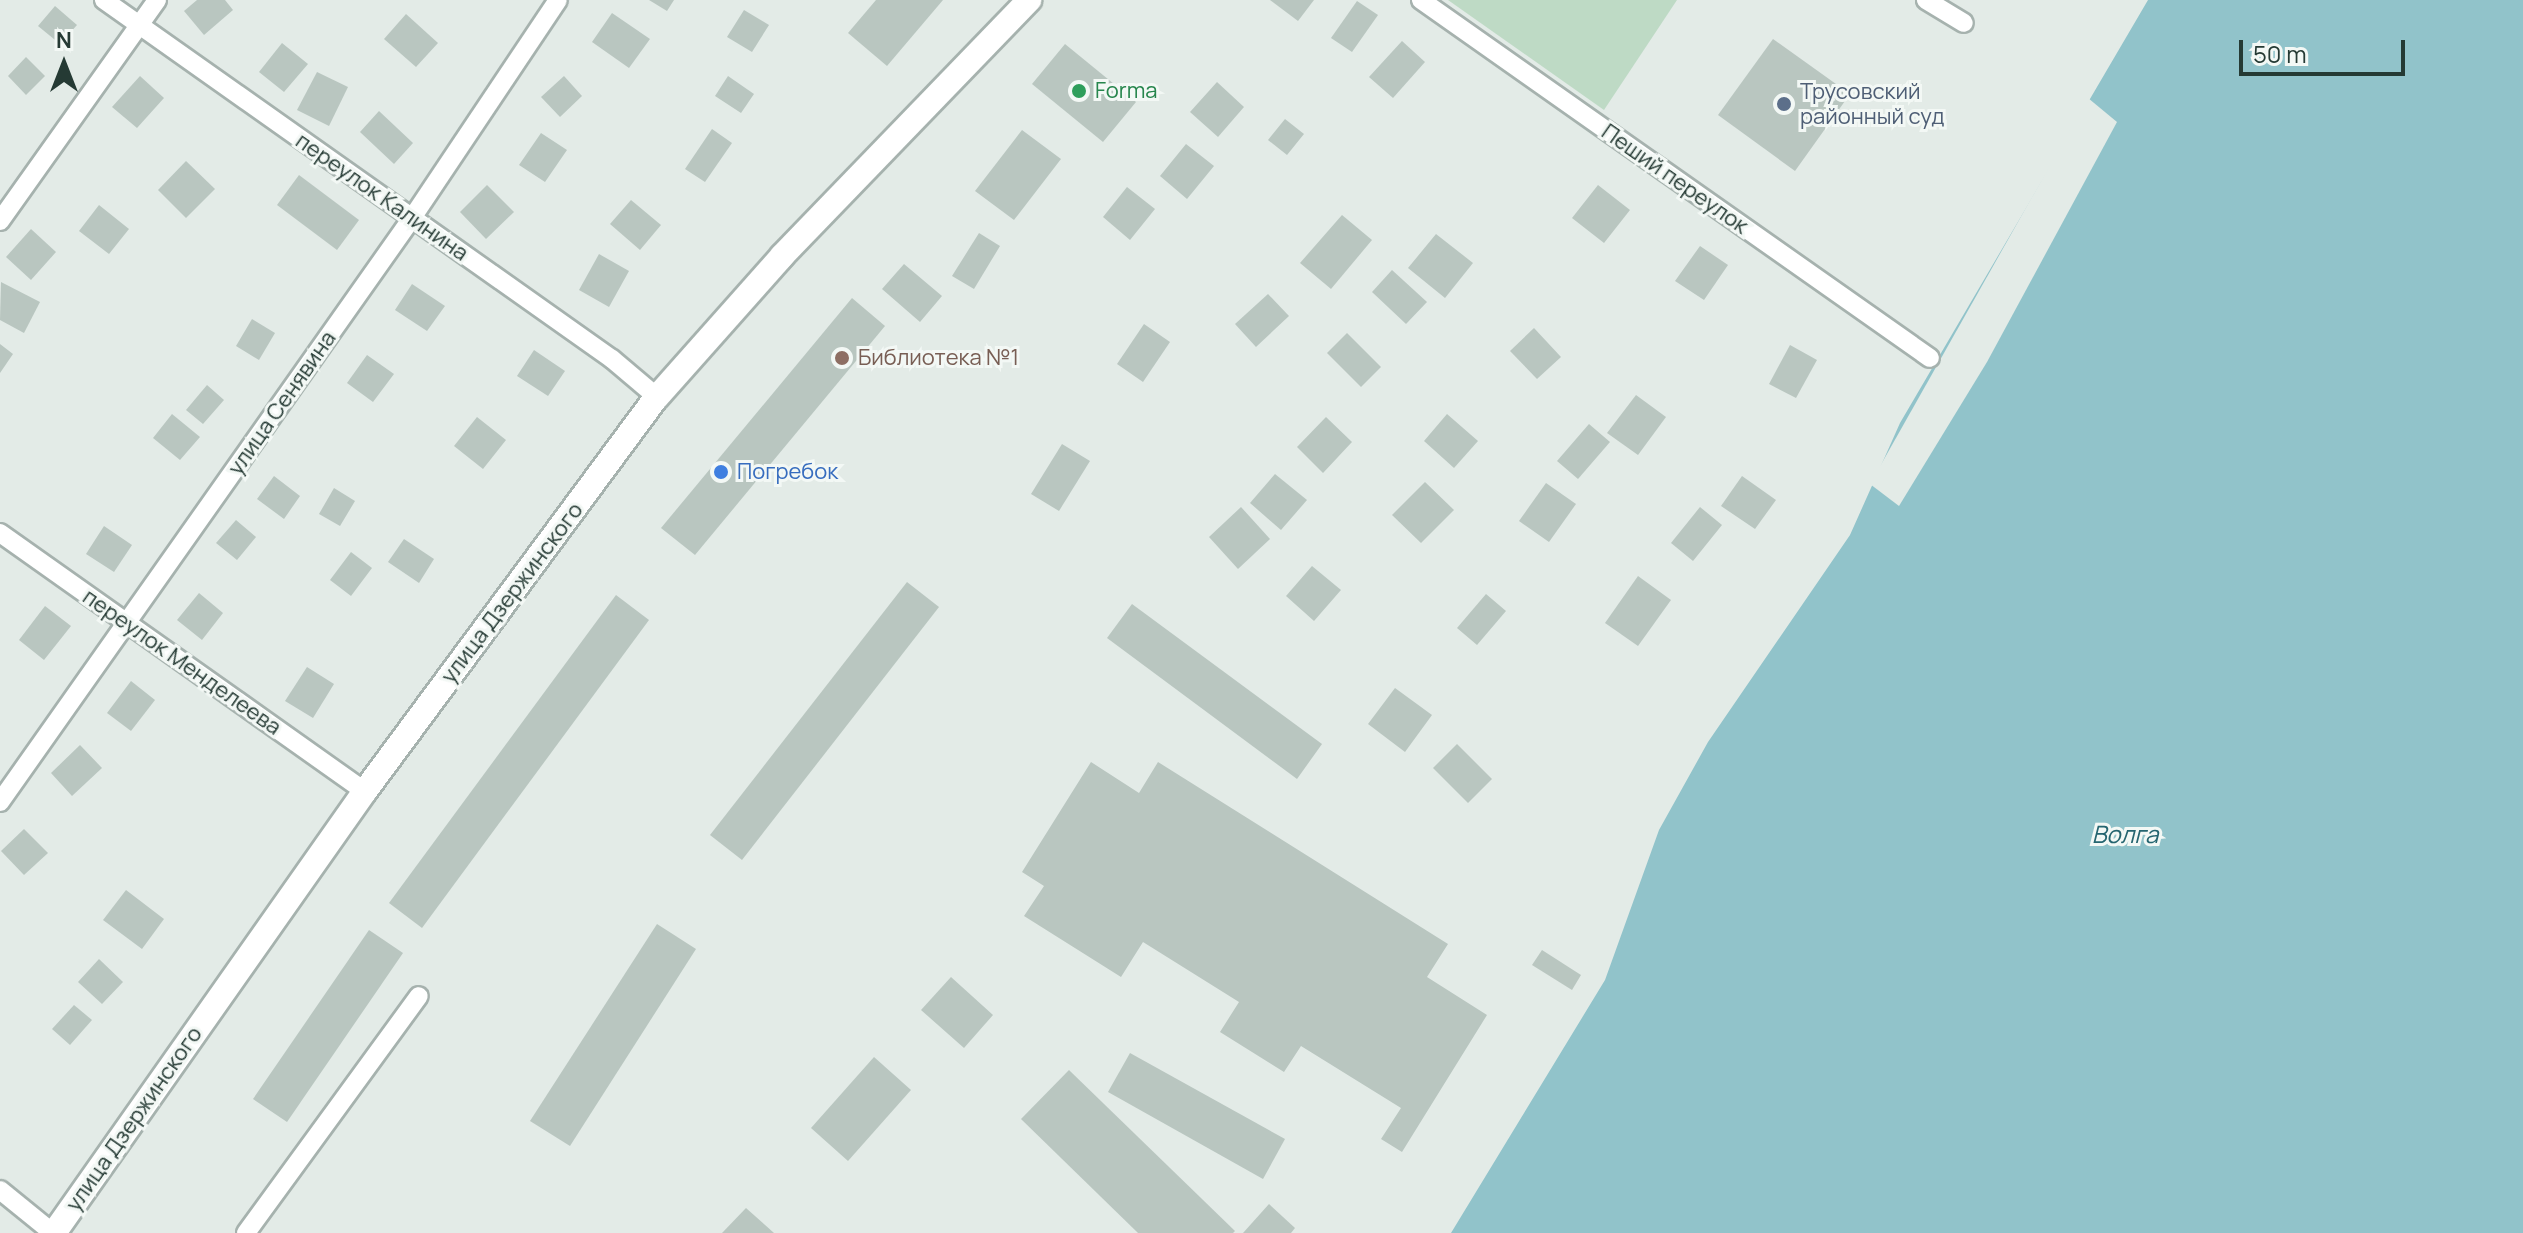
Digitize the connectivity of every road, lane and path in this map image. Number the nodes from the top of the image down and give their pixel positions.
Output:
1 (104, 0) edge
2 (157, 0) edge
3 (558, 0) edge
4 (1029, 0) edge
5 (1421, 0) edge
6 (1926, 0) edge
7 (1948, 6) edge
8 (1964, 23) dead end
9 (139, 25) junction
10 (412, 218) junction
11 (0, 221) edge
12 (1930, 358) dead end
13 (657, 397) junction
14 (0, 533) edge
15 (127, 623) junction
16 (365, 791) junction
17 (0, 802) edge
18 (419, 996) dead end
19 (0, 1190) edge
20 (53, 1233) edge
21 (246, 1233) edge

1 - 9 street, переулок Калинина
2 - 9 street
3 - 10 street, улица Сенявина
4 - 13 main road, улица Дзержинского
5 - 12 street, Пеший переулок
6 - 7 street
7 - 8 street
9 - 10 street, переулок Калинина
9 - 11 street
10 - 13 street, переулок Калинина
10 - 15 street, улица Сенявина
13 - 16 main road, улица Дзержинского
14 - 15 street, переулок Менделеева
15 - 16 street, переулок Менделеева
15 - 17 street, улица Сенявина
16 - 20 main road, улица Дзержинского
18 - 21 street
19 - 20 street

